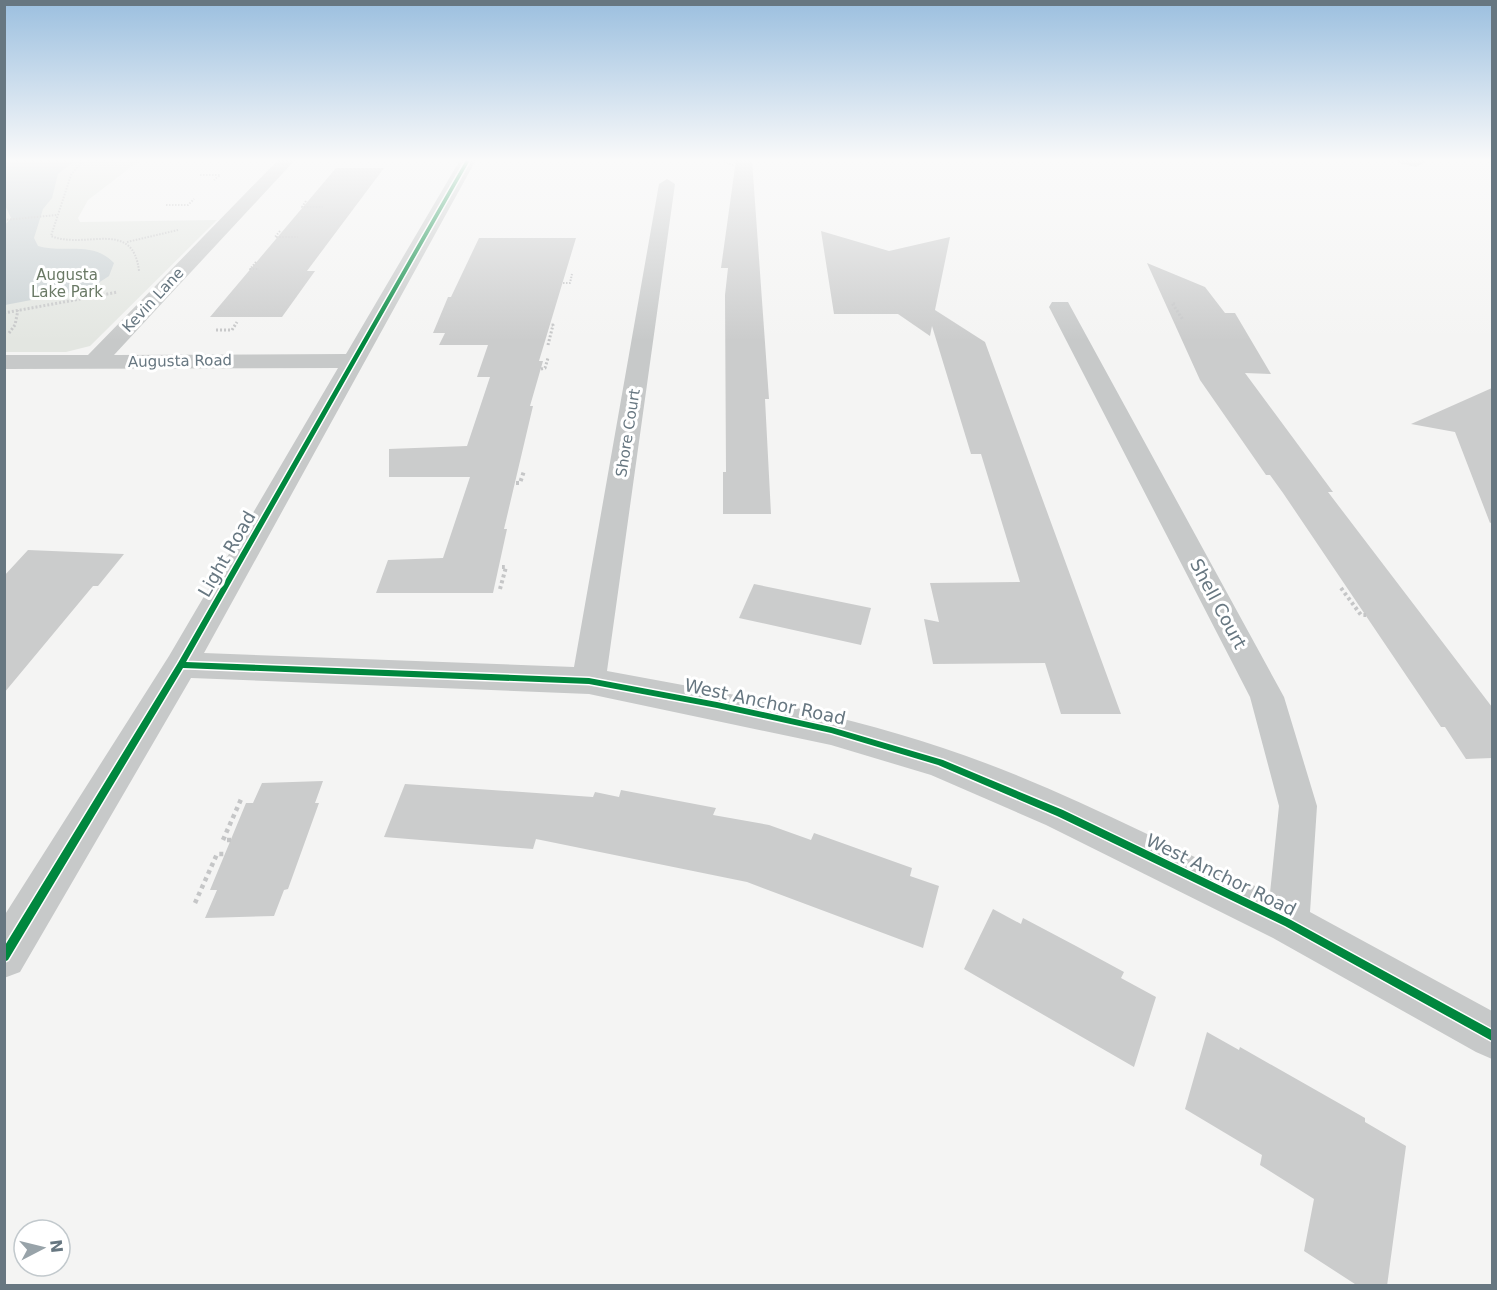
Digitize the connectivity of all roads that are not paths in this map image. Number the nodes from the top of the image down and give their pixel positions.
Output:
1 (229, 220) edge
2 (434, 220) edge
3 (661, 220) edge
4 (1060, 307) dead end
5 (355, 361) junction
6 (4, 362) edge
7 (94, 362) junction
8 (181, 665) junction
9 (588, 681) junction
10 (1288, 923) junction
11 (4, 957) edge
12 (1492, 1036) edge

1 - 7 street, Kevin Lane
2 - 5 street, Light Road
3 - 9 street, Shore Court
4 - 10 street, Shell Court
5 - 7 street, Augusta Road
5 - 8 street, Light Road
6 - 7 street, Augusta Road
8 - 9 street, West Anchor Road
8 - 11 street, Light Road
9 - 10 street, West Anchor Road
10 - 12 street, West Anchor Road

